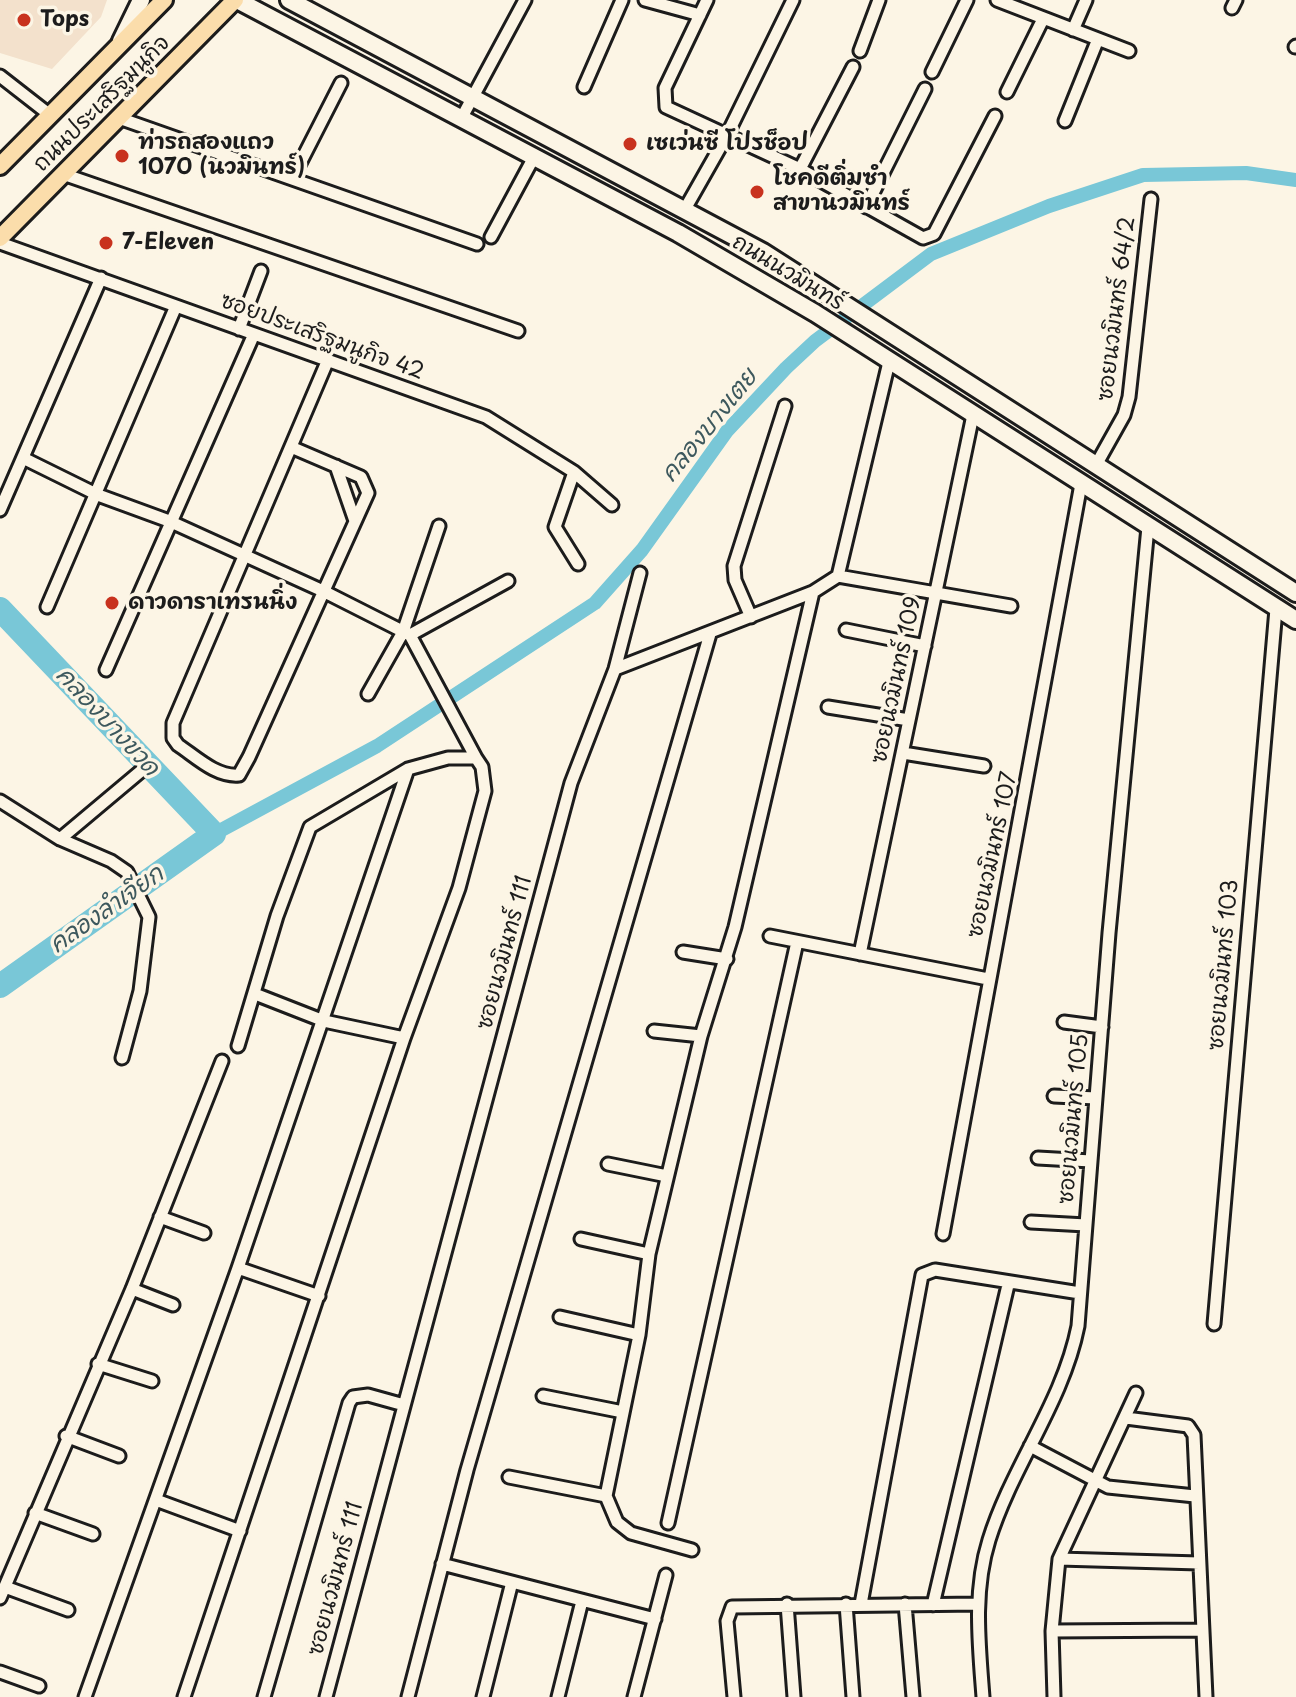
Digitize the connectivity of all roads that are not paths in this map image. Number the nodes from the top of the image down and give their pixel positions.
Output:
1 (141, 0) edge
2 (164, 0) edge
3 (236, 0) edge
4 (289, 0) edge
5 (525, 0) edge
6 (622, 0) edge
7 (645, 0) edge
8 (707, 0) edge
9 (793, 0) edge
10 (879, 0) edge
11 (967, 0) edge
12 (1086, 0) edge
13 (1002, 1) edge
14 (308, 5) edge
15 (700, 15) junction
16 (1043, 19) junction
17 (1073, 30) junction
18 (1098, 39) junction
19 (120, 42) junction
20 (860, 51) dead end
21 (1129, 51) dead end
22 (853, 67) dead end
23 (932, 72) dead end
24 (0, 76) edge
25 (341, 83) dead end
26 (584, 87) dead end
27 (925, 89) dead end
28 (1007, 92) dead end
29 (473, 97) junction
30 (50, 115) junction
31 (995, 116) dead end
32 (119, 118) junction
33 (461, 119) junction
34 (1065, 121) dead end
35 (727, 135) junction
36 (4, 157) edge
37 (534, 157) junction
38 (800, 169) junction
39 (63, 174) junction
40 (293, 177) junction
41 (1151, 199) dead end
42 (866, 207) junction
43 (685, 209) junction
44 (491, 237) dead end
45 (0, 240) edge
46 (477, 244) dead end
47 (261, 271) dead end
48 (101, 278) junction
49 (176, 306) junction
50 (239, 329) junction
51 (518, 331) dead end
52 (254, 334) junction
53 (327, 362) junction
54 (889, 362) junction
55 (785, 406) dead end
56 (973, 415) junction
57 (291, 447) junction
58 (23, 458) junction
59 (1096, 465) junction
60 (336, 466) junction
61 (574, 472) junction
62 (1081, 484) junction
63 (98, 495) junction
64 (612, 505) dead end
65 (0, 510) edge
66 (169, 521) junction
67 (355, 521) junction
68 (439, 526) dead end
69 (1148, 527) junction
70 (244, 558) junction
71 (578, 564) dead end
72 (640, 573) dead end
73 (838, 576) junction
74 (508, 581) dead end
75 (323, 591) junction
76 (813, 592) junction
77 (936, 593) junction
78 (1296, 593) edge
79 (1011, 606) dead end
80 (47, 607) dead end
81 (1276, 609) junction
82 (751, 617) junction
83 (1296, 620) edge
84 (846, 630) dead end
85 (407, 634) junction
86 (710, 634) junction
87 (925, 646) junction
88 (615, 669) junction
89 (106, 670) dead end
90 (368, 694) dead end
91 (828, 707) dead end
92 (909, 720) junction
93 (903, 753) junction
94 (476, 758) junction
95 (984, 766) dead end
96 (408, 769) junction
97 (141, 771) dead end
98 (0, 801) edge
99 (60, 839) junction
100 (770, 936) dead end
101 (797, 942) junction
102 (683, 952) dead end
103 (860, 954) junction
104 (727, 959) junction
105 (988, 979) junction
106 (255, 994) junction
107 (324, 1021) junction
108 (1064, 1022) dead end
109 (1102, 1027) junction
110 (654, 1031) dead end
111 (701, 1036) junction
112 (404, 1038) junction
113 (238, 1046) dead end
114 (122, 1058) dead end
115 (222, 1061) dead end
116 (1054, 1096) dead end
117 (1096, 1098) junction
118 (1038, 1158) dead end
119 (1091, 1161) junction
120 (608, 1164) dead end
121 (667, 1176) junction
122 (160, 1217) junction
123 (1031, 1222) dead end
124 (1086, 1225) junction
125 (204, 1233) dead end
126 (943, 1234) dead end
127 (581, 1239) dead end
128 (649, 1254) junction
129 (238, 1268) junction
130 (1008, 1285) junction
131 (132, 1289) junction
132 (1080, 1293) junction
133 (319, 1296) junction
134 (173, 1305) dead end
135 (560, 1317) dead end
136 (1214, 1324) dead end
137 (639, 1335) junction
138 (98, 1364) junction
139 (152, 1381) dead end
140 (1136, 1393) dead end
141 (543, 1396) dead end
142 (404, 1405) junction
143 (623, 1412) junction
144 (1126, 1418) junction
145 (66, 1436) junction
146 (1030, 1446) junction
147 (119, 1456) dead end
148 (509, 1477) dead end
149 (1096, 1483) junction
150 (606, 1496) junction
151 (1195, 1496) junction
152 (156, 1500) junction
153 (35, 1513) junction
154 (668, 1523) dead end
155 (240, 1531) junction
156 (93, 1534) dead end
157 (692, 1550) dead end
158 (1059, 1559) junction
159 (1199, 1563) junction
160 (442, 1564) junction
161 (666, 1575) dead end
162 (512, 1582) junction
163 (2, 1592) edge
164 (582, 1601) junction
165 (787, 1604) junction
166 (846, 1604) junction
167 (861, 1604) junction
168 (905, 1604) junction
169 (978, 1604) junction
170 (933, 1605) junction
171 (68, 1610) dead end
172 (655, 1619) junction
173 (1202, 1630) junction
174 (1052, 1631) junction
175 (0, 1672) edge
176 (39, 1686) dead end
177 (85, 1697) edge
178 (184, 1697) edge
179 (264, 1697) edge
180 (326, 1697) edge
181 (408, 1697) edge
182 (483, 1697) edge
183 (558, 1697) edge
184 (634, 1697) edge
185 (734, 1697) edge
186 (794, 1697) edge
187 (853, 1697) edge
188 (913, 1697) edge
189 (983, 1697) edge
190 (1054, 1697) edge
191 (1206, 1697) edge

1 - 19 main road
2 - 19 main road, ถนนประเสริฐมนูกิจ
3 - 32 main road, ถนนประเสริฐมนูกิจ
3 - 33 main road, ถนนนวมินทร์
4 - 14 main road, ถนนนวมินทร์
5 - 29 street
6 - 26 street
7 - 15 street
8 - 15 street
9 - 35 street
10 - 20 street
11 - 23 street
12 - 17 street
13 - 16 street
14 - 29 main road, ถนนนวมินทร์
15 - 35 street
16 - 17 street
16 - 28 street
17 - 18 street
18 - 21 street
18 - 34 street
19 - 30 main road, ถนนประเสริฐมนูกิจ
22 - 38 street
24 - 30 street
25 - 40 street
27 - 42 street
29 - 33 street
29 - 43 main road, ถนนนวมินทร์
30 - 36 main road, ถนนประเสริฐมนูกิจ
31 - 42 street
32 - 39 main road, ถนนประเสริฐมนูกิจ
32 - 40 street
33 - 37 main road, ถนนนวมินทร์
35 - 38 street
35 - 43 street
37 - 44 street
37 - 54 main road, ถนนนวมินทร์
38 - 42 street
39 - 45 main road, ถนนประเสริฐมนูกิจ
39 - 51 street
40 - 46 street
41 - 59 street, ซอยนวมินทร์ 64/2
43 - 59 main road, ถนนนวมินทร์
45 - 48 street, ซอยประเสริฐมนูกิจ 42
47 - 50 street
48 - 49 street, ซอยประเสริฐมนูกิจ 42
48 - 58 street
49 - 50 street, ซอยประเสริฐมนูกิจ 42
49 - 63 street
50 - 52 street, ซอยประเสริฐมนูกิจ 42
52 - 53 street, ซอยประเสริฐมนูกิจ 42
52 - 66 street
53 - 57 street
53 - 61 street, ซอยประเสริฐมนูกิจ 42
54 - 56 main road, ถนนนวมินทร์
54 - 73 street
55 - 82 street
56 - 62 main road, ถนนนวมินทร์
56 - 77 street, ซอยนวมินทร์ 109
57 - 60 street
57 - 70 street
58 - 63 street
58 - 65 street
59 - 78 main road, ถนนนวมินทร์
60 - 67 street
60 - 67 street
61 - 64 street, ซอยประเสริฐมนูกิจ 42
61 - 71 street
62 - 69 main road, ถนนนวมินทร์
62 - 105 street, ซอยนวมินทร์ 107
63 - 66 street
63 - 80 street
66 - 70 street
66 - 89 street
67 - 75 street
68 - 85 street
69 - 81 main road, ถนนนวมินทร์
69 - 109 street, ซอยนวมินทร์ 105
70 - 75 street
70 - 75 street
72 - 88 street, ซอยนวมินทร์ 111
73 - 76 street
73 - 77 street
74 - 85 street
75 - 85 street
76 - 82 street
76 - 104 street
77 - 79 street
77 - 87 street, ซอยนวมินทร์ 109
81 - 83 main road, ถนนนวมินทร์
81 - 136 street, ซอยนวมินทร์ 103
82 - 86 street
84 - 87 street
85 - 90 street
85 - 94 street
86 - 88 street
86 - 160 street
87 - 92 street, ซอยนวมินทร์ 109
88 - 142 street, ซอยนวมินทร์ 111
91 - 92 street
92 - 93 street, ซอยนวมินทร์ 109
93 - 95 street
93 - 103 street, ซอยนวมินทร์ 109
94 - 96 street
94 - 112 street
96 - 106 street
96 - 107 street
97 - 99 street
98 - 99 street
99 - 114 street
100 - 101 street
101 - 103 street
101 - 154 street
102 - 104 street
103 - 105 street
104 - 111 street
105 - 126 street, ซอยนวมินทร์ 107
106 - 107 street
106 - 113 street
107 - 112 street
107 - 129 street
108 - 109 street
109 - 117 street, ซอยนวมินทร์ 105
110 - 111 street
111 - 121 street
112 - 133 street
115 - 122 street
116 - 117 street
117 - 119 street, ซอยนวมินทร์ 105
118 - 119 street
119 - 124 street, ซอยนวมินทร์ 105
120 - 121 street
121 - 128 street
122 - 125 street
122 - 131 street
123 - 124 street
124 - 132 street, ซอยนวมินทร์ 105
127 - 128 street
128 - 137 street
129 - 133 street
129 - 152 street
130 - 132 street
130 - 167 street
130 - 170 street
131 - 134 street
131 - 138 street
132 - 146 street, ซอยนวมินทร์ 105
133 - 155 street
135 - 137 street
137 - 143 street
138 - 139 street
138 - 145 street
140 - 144 street
141 - 143 street
142 - 179 street
142 - 180 street, ซอยนวมินทร์ 111
143 - 150 street
144 - 149 street
144 - 151 street
145 - 147 street
145 - 153 street
146 - 149 street
146 - 169 street, ซอยนวมินทร์ 105
148 - 150 street
149 - 151 street
149 - 158 street
150 - 157 street
151 - 159 street
152 - 155 street
152 - 177 street
153 - 156 street
153 - 163 street
155 - 178 street
158 - 159 street
158 - 174 street
159 - 173 street
160 - 162 street
160 - 181 street
161 - 172 street
162 - 164 street
162 - 182 street
163 - 171 street
164 - 172 street
164 - 183 street
165 - 166 street
165 - 185 street
165 - 186 street
166 - 167 street
166 - 187 street
167 - 168 street
168 - 170 street
168 - 188 street
169 - 170 street
169 - 189 street, ซอยนวมินทร์ 105
172 - 184 street
173 - 174 street
173 - 191 street
174 - 190 street
175 - 176 street

